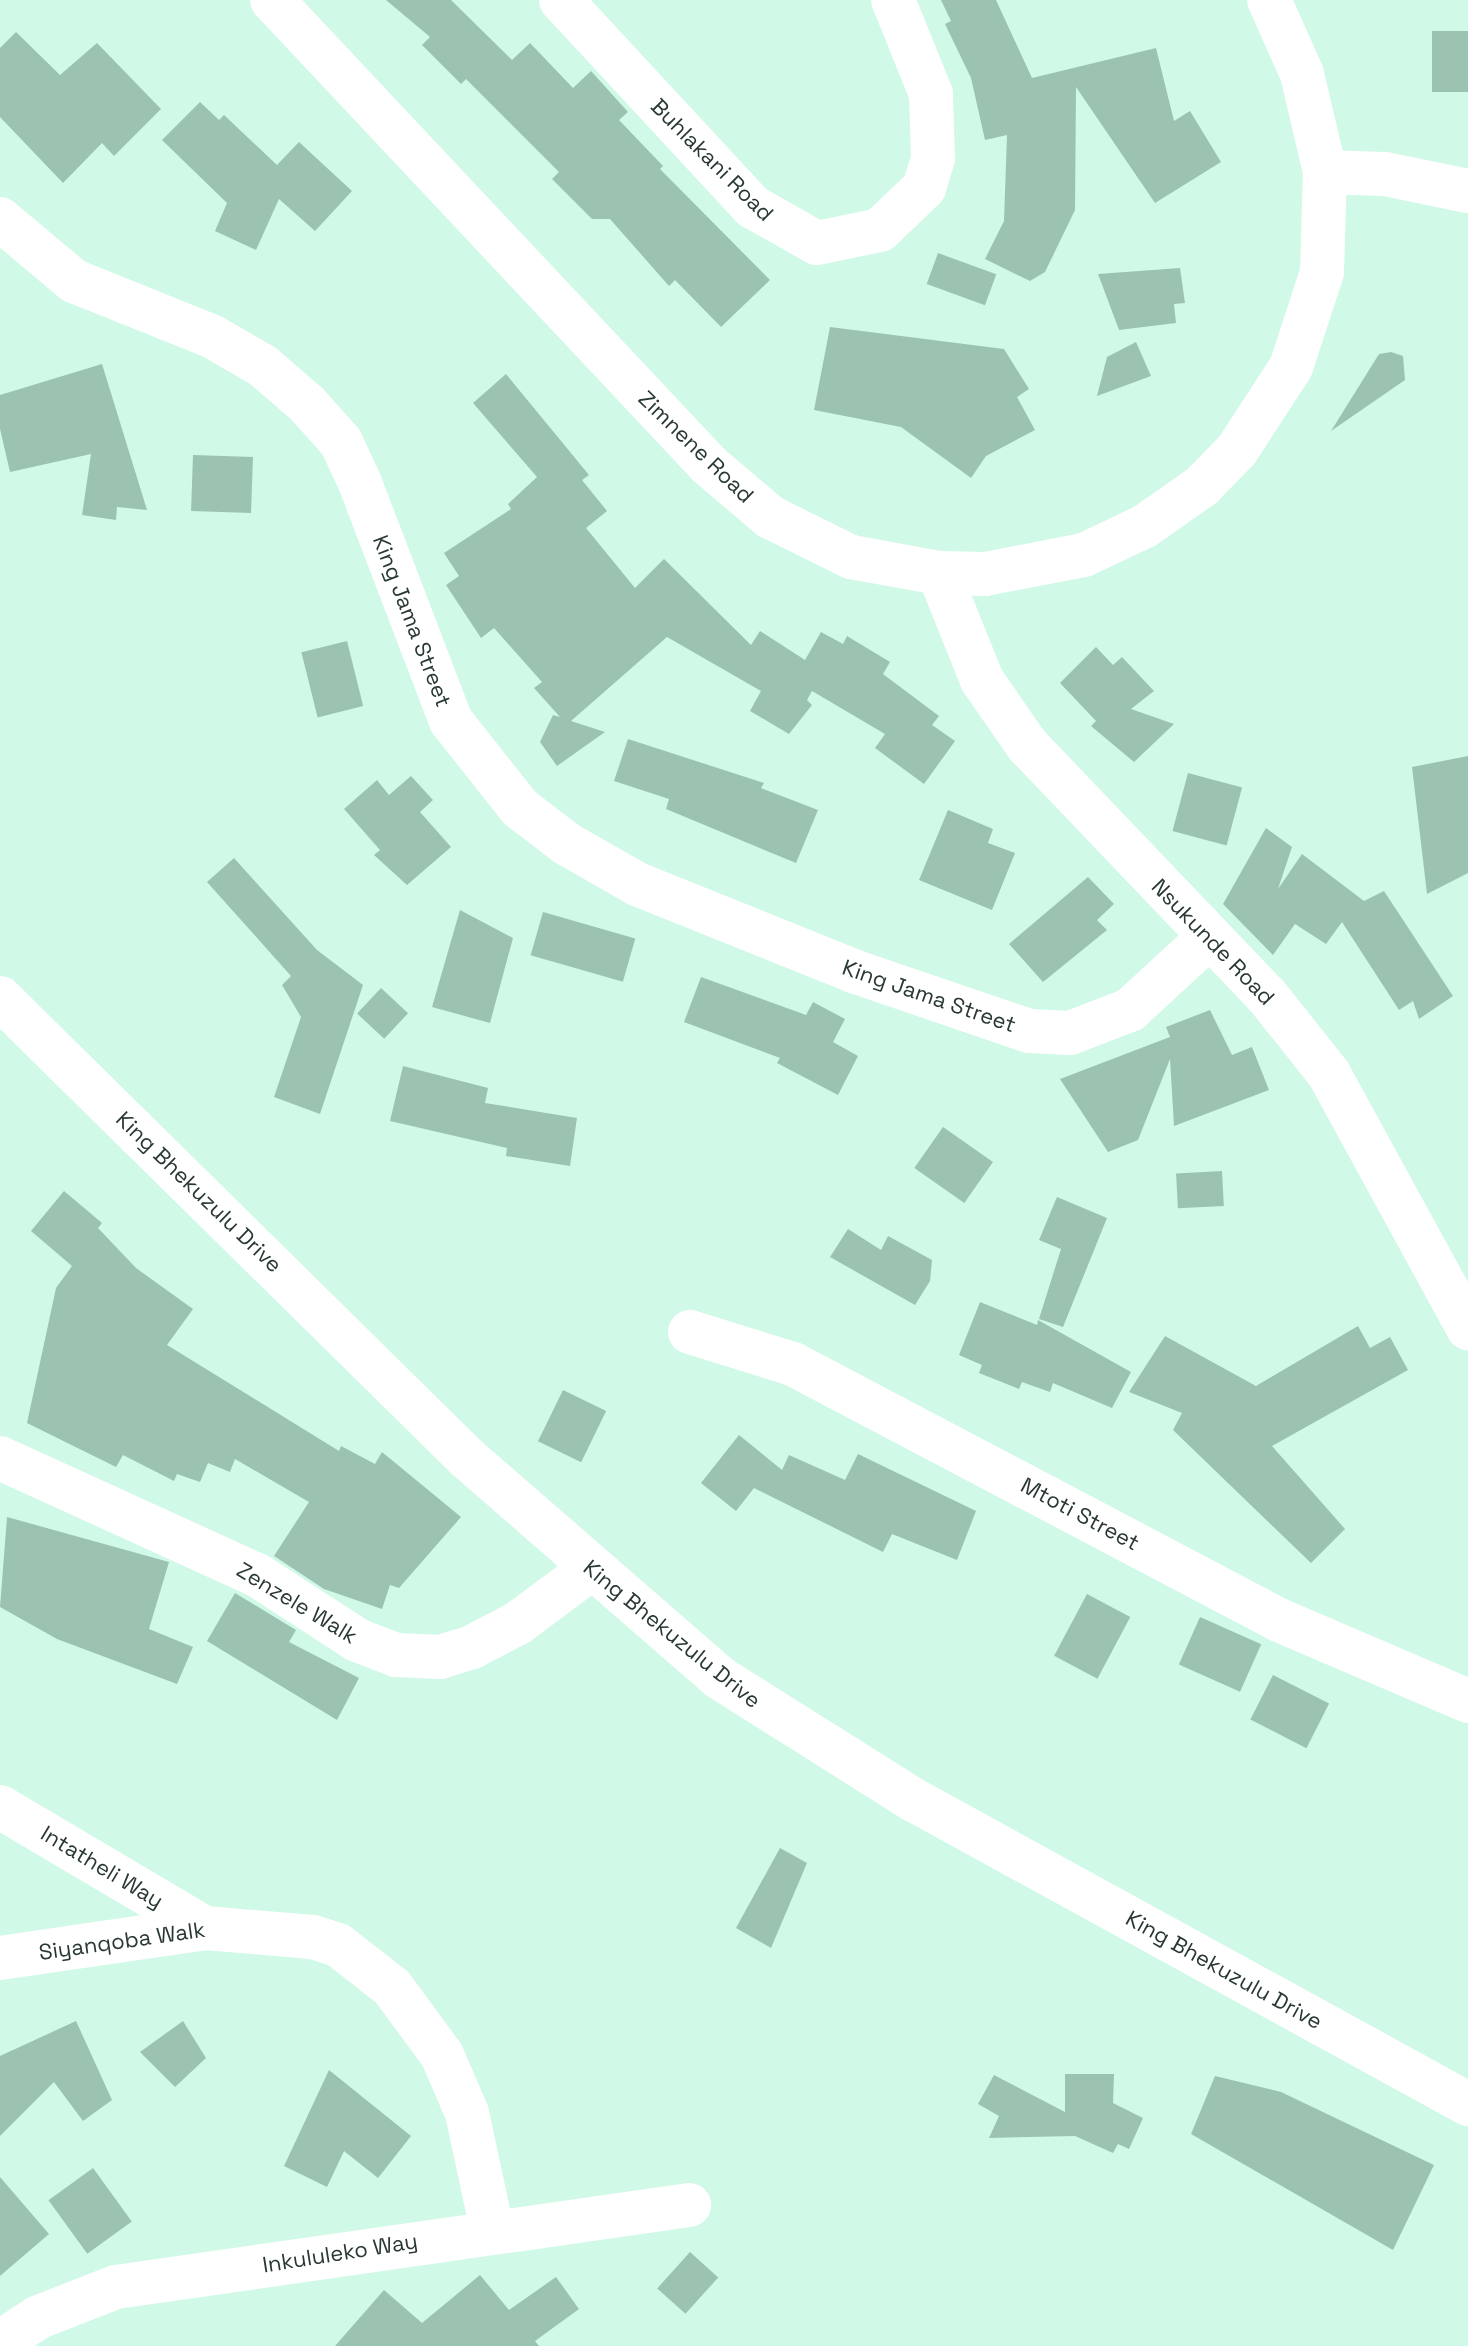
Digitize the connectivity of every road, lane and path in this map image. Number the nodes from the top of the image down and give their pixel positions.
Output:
1 (272, 0) edge
2 (561, 0) edge
3 (893, 0) edge
4 (1269, 0) edge
5 (1325, 172) junction
6 (1468, 191) edge
7 (0, 219) edge
8 (939, 573) junction
9 (1208, 938) junction
10 (0, 998) edge
11 (1468, 1328) edge
12 (690, 1332) dead end
13 (0, 1458) edge
14 (589, 1570) junction
15 (1468, 1701) edge
16 (0, 1807) edge
17 (205, 1928) junction
18 (0, 1958) edge
19 (1468, 2104) edge
20 (689, 2205) dead end
21 (492, 2230) junction
22 (4, 2342) edge

1 - 8 street, Zimnene Road
2 - 3 street, Buhlakani Road
4 - 5 street, Zimnene Road
5 - 6 street
5 - 8 street, Zimnene Road
7 - 9 street, King Jama Street
8 - 9 street, Nsukunde Road
9 - 11 street, Nsukunde Road
10 - 14 street, King Bhekuzulu Drive
12 - 15 street, Mtoti Street
13 - 14 street, Zenzele Walk
14 - 19 street, King Bhekuzulu Drive
16 - 17 street, Intatheli Way
17 - 18 street, Siyanqoba Walk
17 - 21 street, Siyanqoba Walk
20 - 21 street, Inkululeko Way
21 - 22 street, Inkululeko Way

